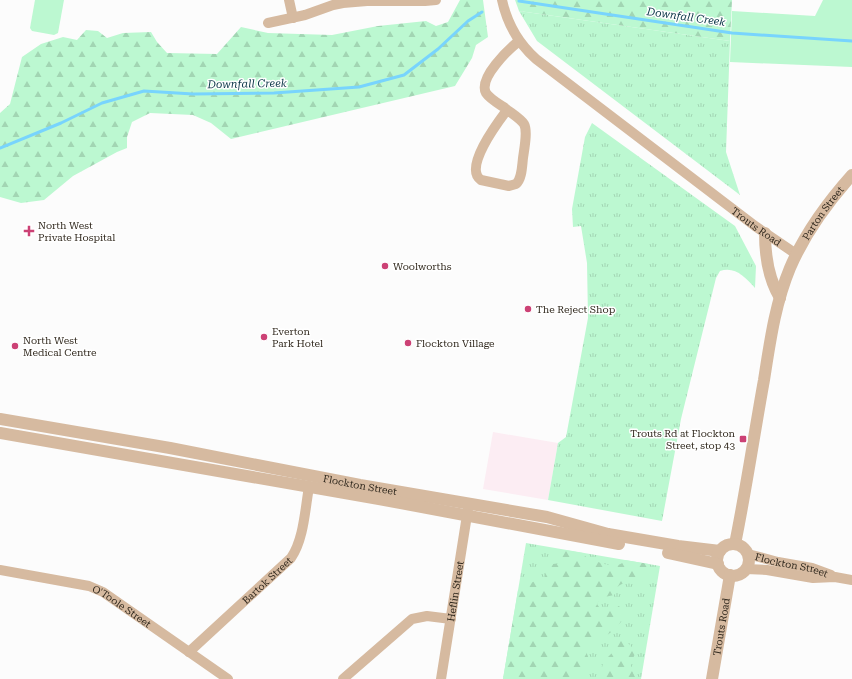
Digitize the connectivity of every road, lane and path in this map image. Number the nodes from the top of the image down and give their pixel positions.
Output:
1 (289, 0) edge
2 (436, 0) edge
3 (502, 0) edge
4 (293, 18) junction
5 (268, 23) dead end
6 (519, 41) junction
7 (507, 110) junction
8 (852, 175) edge
9 (765, 233) junction
10 (796, 254) junction
11 (780, 298) junction
12 (0, 419) edge
13 (0, 433) edge
14 (309, 487) junction
15 (468, 510) junction
16 (735, 544) junction
17 (720, 551) junction
18 (748, 554) junction
19 (718, 564) junction
20 (746, 569) junction
21 (0, 570) edge
22 (730, 575) junction
23 (835, 577) junction
24 (852, 580) edge
25 (451, 619) junction
26 (189, 652) junction
27 (228, 679) edge
28 (343, 679) edge
29 (441, 679) edge
30 (712, 679) edge

1 - 4 street
2 - 4 street
3 - 6 street, Trouts Road
4 - 5 street
6 - 7 street
6 - 9 street, Trouts Road
7 - 7 street
8 - 10 street, Parton Street
9 - 10 street, Trouts Road
9 - 11 street
10 - 11 street
11 - 16 street
12 - 15 street, Flockton Street
13 - 14 street, Flockton Street
14 - 15 street, Flockton Street
14 - 26 street, Bartok Street
15 - 17 street, Flockton Street
15 - 19 street, Flockton Street
15 - 25 street, Heflin Street
16 - 17 street
16 - 18 street
17 - 19 street
18 - 20 street
18 - 23 street, Flockton Street
19 - 22 street
20 - 22 street
20 - 23 street, Flockton Street
21 - 26 street, O'Toole Street
22 - 30 street, Trouts Road
23 - 24 street, Flockton Street
25 - 28 street
25 - 29 street, Heflin Street
26 - 27 street, O'Toole Street

